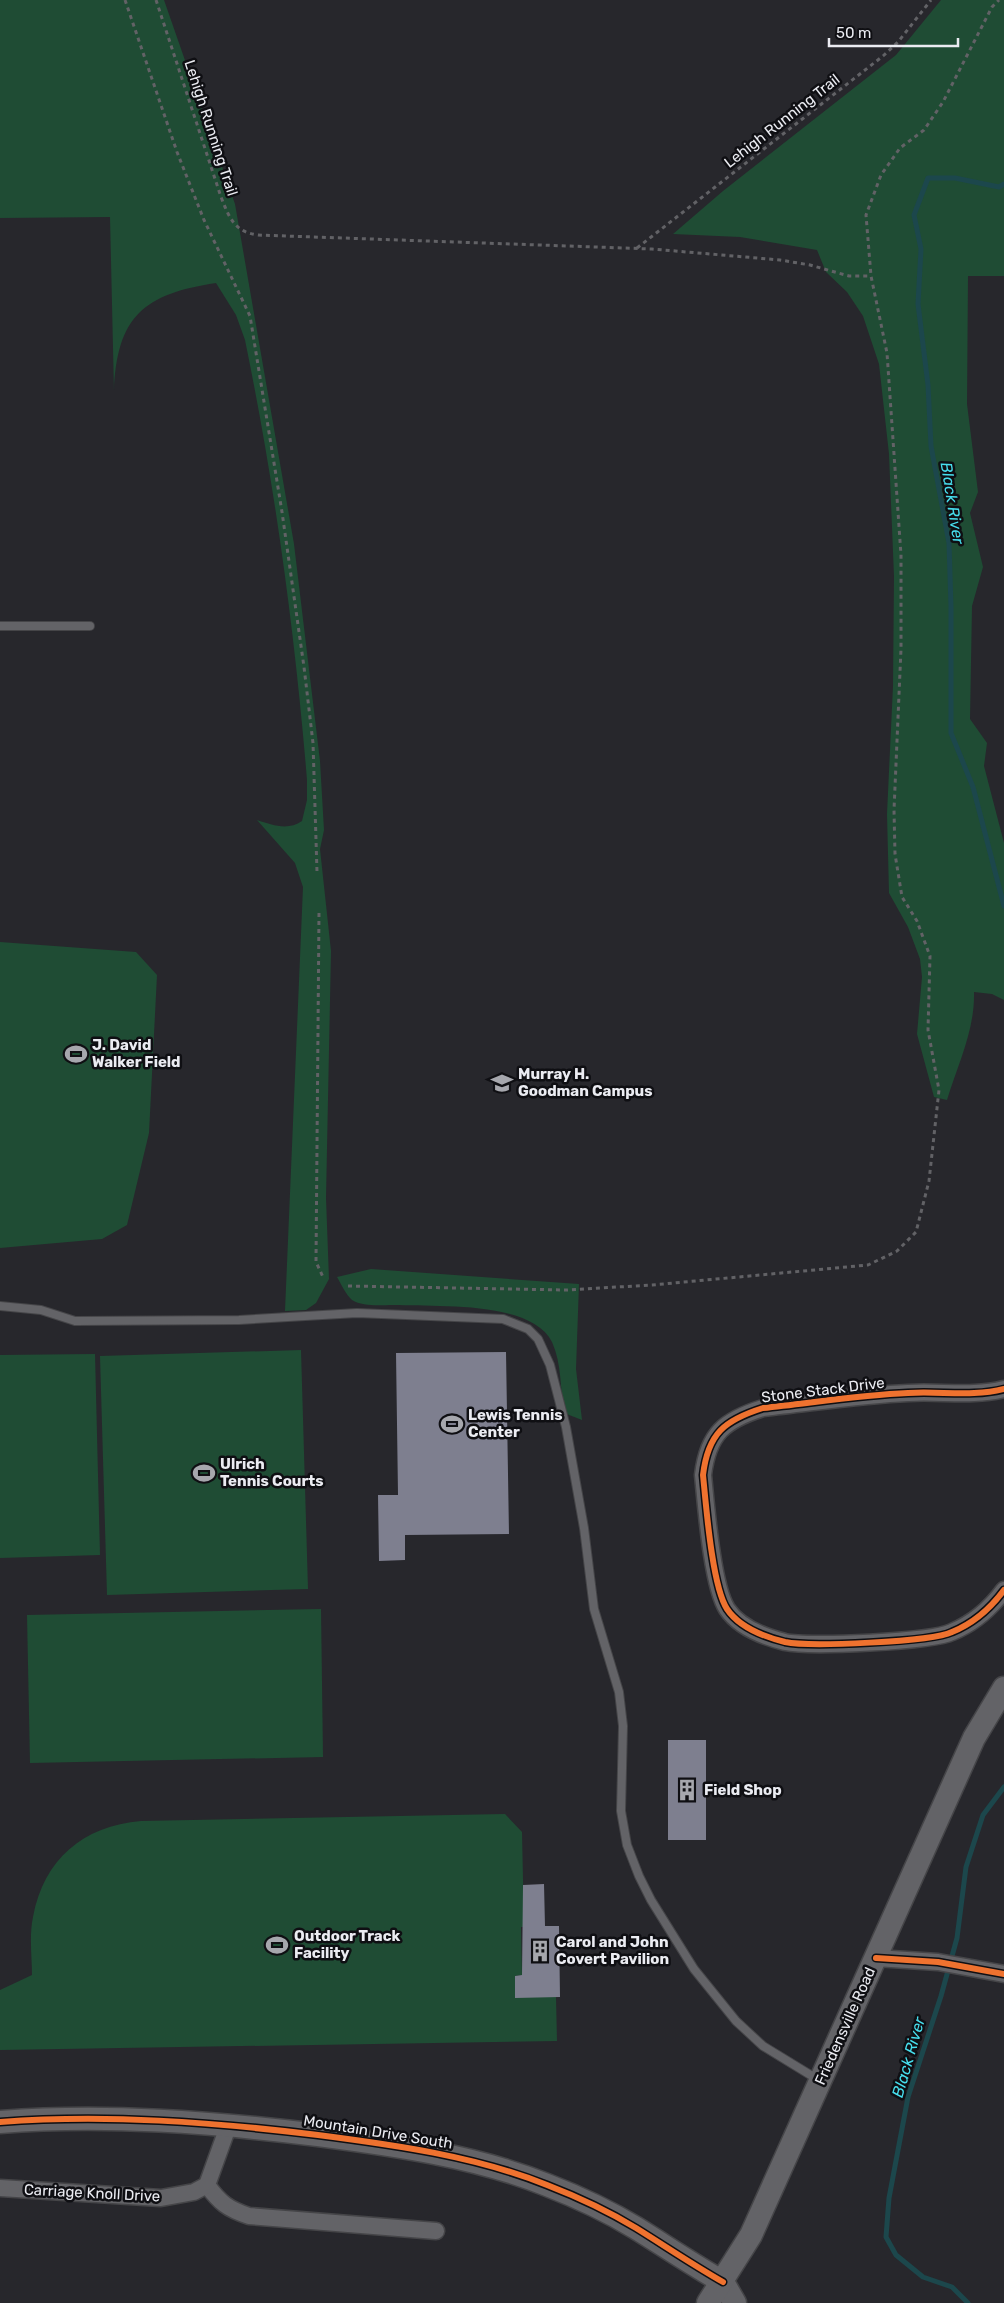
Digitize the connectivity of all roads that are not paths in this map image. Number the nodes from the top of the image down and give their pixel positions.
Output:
1 (0, 626) edge
2 (90, 626) dead end
3 (0, 1306) edge
4 (1004, 1389) edge
5 (1004, 1590) edge
6 (1004, 1688) edge
7 (876, 1958) junction
8 (1004, 1974) edge
9 (820, 2081) junction
10 (0, 2122) edge
11 (229, 2124) junction
12 (206, 2185) junction
13 (0, 2188) edge
14 (436, 2232) dead end
15 (723, 2282) junction
16 (708, 2303) edge
17 (735, 2303) edge

1 - 2 lane
3 - 9 lane
4 - 5 street, Stone Stack Drive
6 - 7 street, Friedensville Road
7 - 8 street
7 - 9 street, Friedensville Road
9 - 15 street, Friedensville Road
10 - 11 street, Mountain Drive South
11 - 12 street
11 - 15 street, Mountain Drive South
12 - 13 street, Carriage Knoll Drive
12 - 14 street
15 - 16 street, Friedensville Road
15 - 17 street

